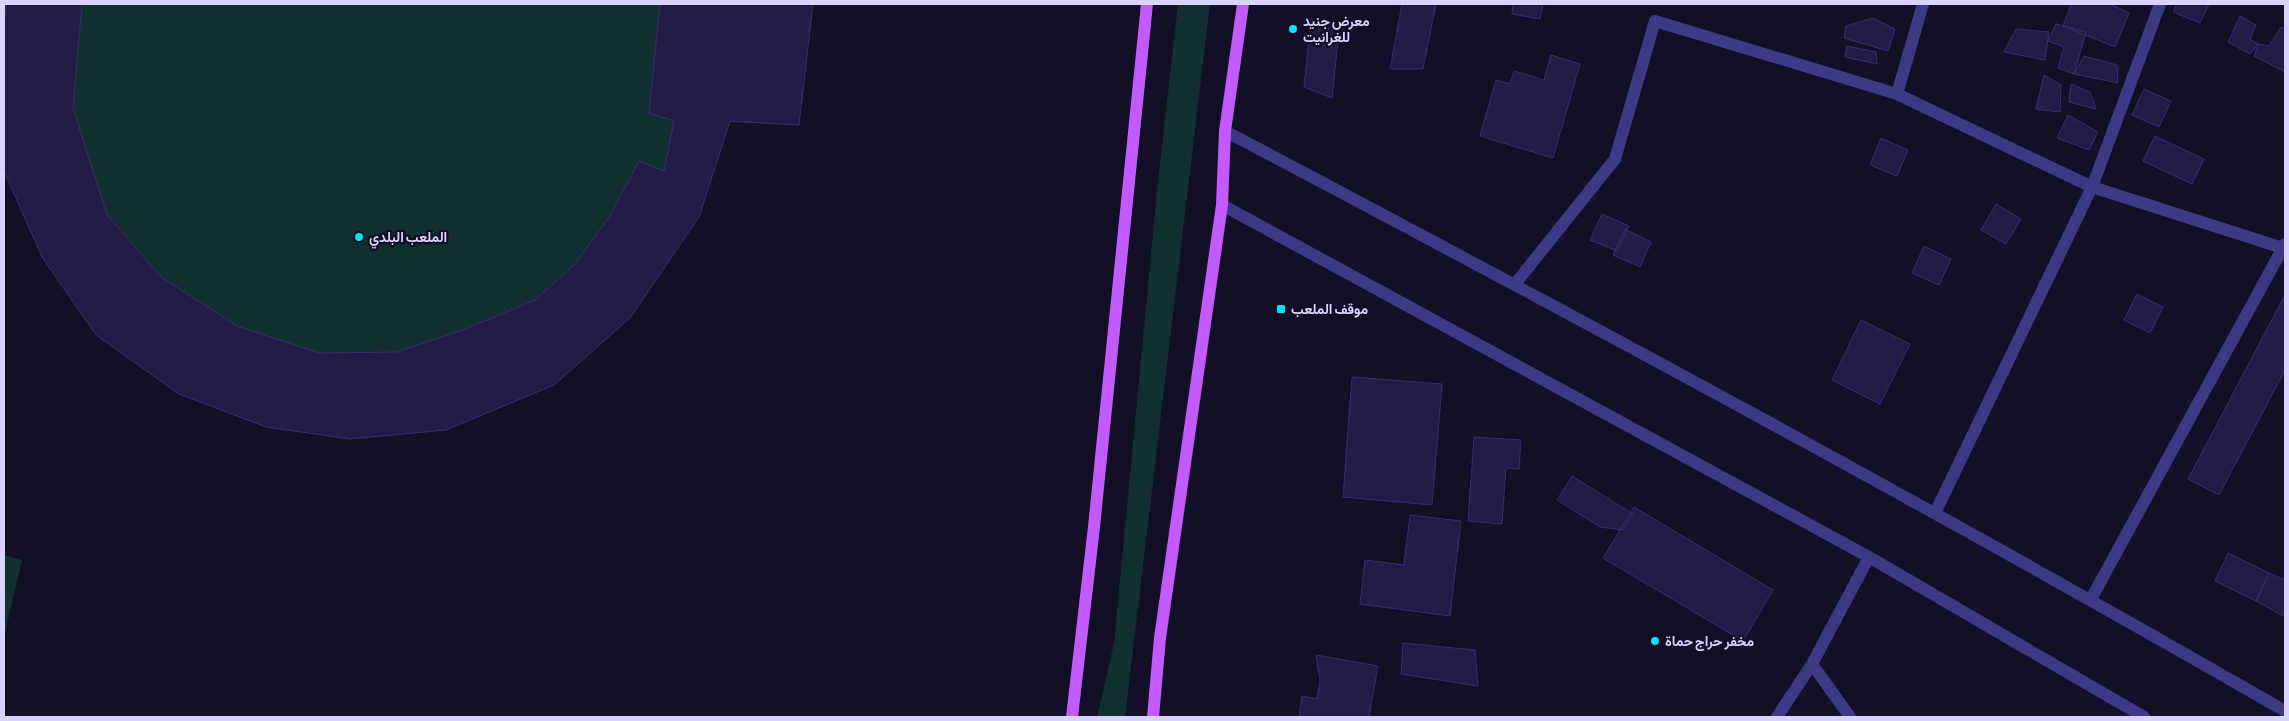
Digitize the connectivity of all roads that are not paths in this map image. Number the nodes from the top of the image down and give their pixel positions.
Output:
1 (1147, 4) edge
2 (1243, 4) edge
3 (1923, 4) edge
4 (2160, 4) edge
5 (1897, 94) junction
6 (1225, 131) junction
7 (2092, 187) junction
8 (1222, 205) junction
9 (2284, 246) edge
10 (1515, 284) junction
11 (1936, 513) junction
12 (1869, 558) junction
13 (2091, 600) junction
14 (1812, 664) junction
15 (2285, 711) edge
16 (1072, 717) edge
17 (1153, 717) edge
18 (1777, 717) edge
19 (1850, 717) edge
20 (2144, 717) edge

1 - 16 main road
2 - 6 main road
3 - 5 street
4 - 7 street
5 - 7 street
5 - 10 street
6 - 8 main road
6 - 10 street
7 - 9 street
7 - 11 street
8 - 12 street
8 - 17 main road
9 - 13 street
10 - 11 street
11 - 13 street
12 - 14 street
12 - 20 street
13 - 15 street
14 - 18 street
14 - 19 street

